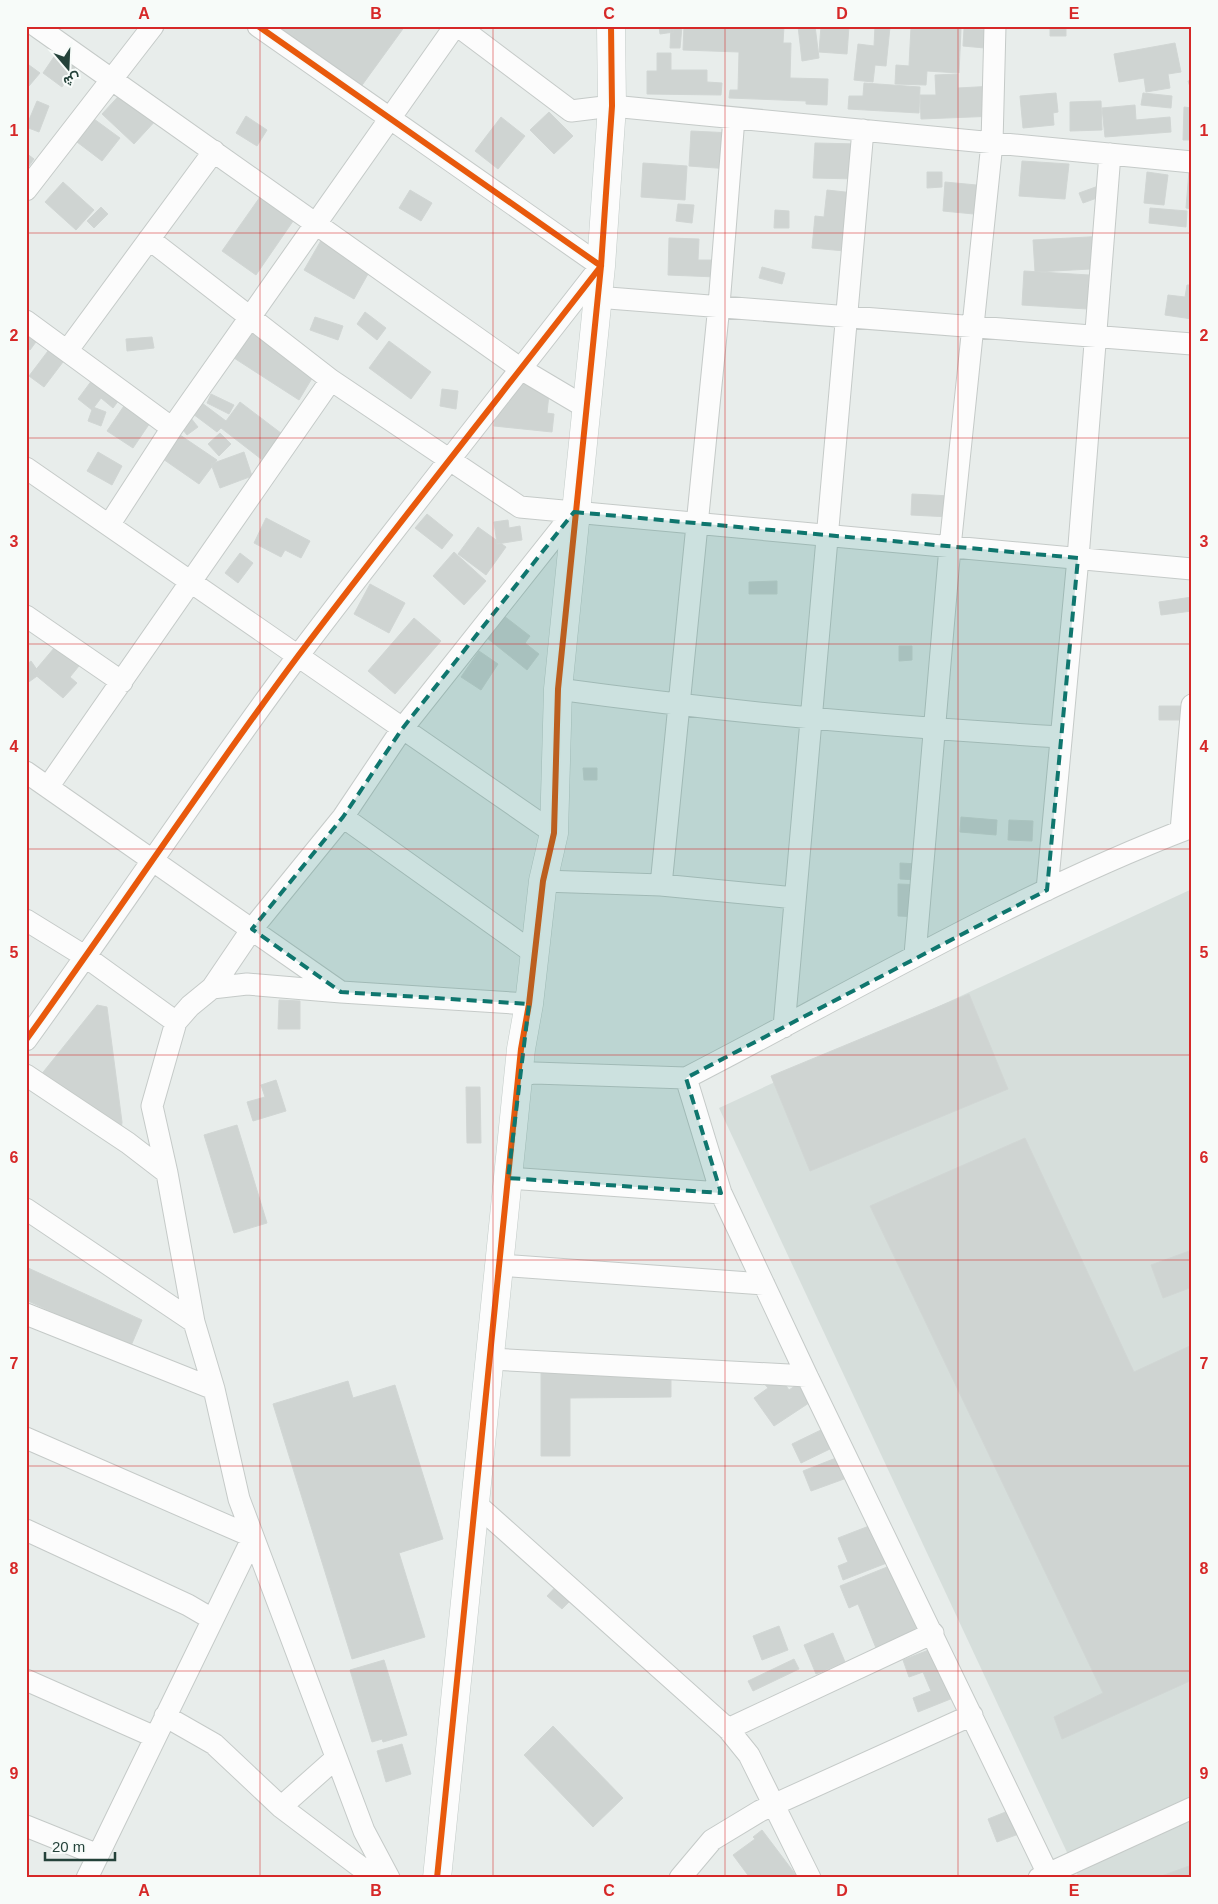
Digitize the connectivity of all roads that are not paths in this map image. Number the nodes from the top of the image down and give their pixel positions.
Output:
1 (36, 26) edge
2 (153, 26) edge
3 (258, 26) edge
4 (457, 26) edge
5 (611, 26) edge
6 (995, 26) edge
7 (112, 79) junction
8 (612, 106) junction
9 (389, 118) junction
10 (734, 118) junction
11 (862, 130) junction
12 (992, 143) junction
13 (214, 151) junction
14 (1110, 154) junction
15 (1192, 162) edge
16 (26, 190) edge
17 (316, 223) junction
18 (149, 239) junction
19 (601, 266) junction
20 (596, 297) junction
21 (718, 305) junction
22 (846, 316) junction
23 (249, 317) junction
24 (26, 321) edge
25 (972, 326) junction
26 (1096, 336) junction
27 (1192, 344) edge
28 (67, 351) junction
29 (521, 369) junction
30 (331, 380) junction
31 (585, 407) junction
32 (172, 428) junction
33 (450, 460) junction
34 (26, 468) edge
35 (574, 512) junction
36 (696, 523) junction
37 (109, 526) junction
38 (826, 535) junction
39 (950, 547) junction
40 (1078, 558) junction
41 (1192, 569) edge
42 (191, 583) junction
43 (26, 616) edge
44 (298, 657) junction
45 (122, 682) junction
46 (558, 688) junction
47 (1192, 705) edge
48 (678, 706) junction
49 (810, 719) junction
50 (402, 729) junction
51 (934, 729) junction
52 (1061, 737) junction
53 (26, 772) edge
54 (48, 787) junction
55 (343, 817) junction
56 (1186, 829) edge
57 (554, 833) junction
58 (151, 860) junction
59 (543, 881) junction
60 (661, 885) junction
61 (1047, 890) junction
62 (795, 898) junction
63 (26, 920) edge
64 (252, 930) junction
65 (535, 954) junction
66 (915, 955) junction
67 (86, 957) junction
68 (212, 988) junction
69 (341, 992) junction
70 (529, 1004) junction
71 (176, 1022) junction
72 (784, 1027) junction
73 (26, 1040) edge
74 (26, 1075) edge
75 (518, 1076) junction
76 (686, 1078) junction
77 (167, 1173) junction
78 (508, 1178) junction
79 (722, 1193) junction
80 (26, 1209) edge
81 (499, 1265) junction
82 (764, 1284) junction
83 (26, 1314) edge
84 (194, 1322) junction
85 (490, 1360) junction
86 (807, 1376) junction
87 (214, 1389) junction
88 (26, 1438) edge
89 (475, 1503) junction
90 (26, 1530) edge
91 (253, 1536) junction
92 (212, 1619) junction
93 (933, 1633) junction
94 (26, 1680) edge
95 (165, 1716) junction
96 (972, 1716) junction
97 (728, 1729) junction
98 (154, 1738) junction
99 (336, 1758) junction
100 (775, 1805) junction
101 (282, 1807) junction
102 (1192, 1808) edge
103 (26, 1826) edge
104 (98, 1855) junction
105 (1043, 1876) edge
106 (87, 1878) edge
107 (375, 1878) edge
108 (388, 1878) edge
109 (437, 1878) edge
110 (680, 1878) edge
111 (810, 1878) edge

1 - 7 street
2 - 7 street
3 - 9 street
4 - 8 street
4 - 9 street
5 - 8 street
6 - 12 street
7 - 13 street
7 - 16 street
8 - 10 street
8 - 19 street
9 - 17 street
9 - 19 street
10 - 11 street
10 - 21 street
11 - 12 street
11 - 22 street
12 - 14 street
12 - 25 street
13 - 17 street
13 - 18 street
14 - 15 street
14 - 26 street
17 - 23 street
17 - 29 street
18 - 23 street
18 - 28 street
19 - 20 street
19 - 29 street
20 - 21 street
20 - 31 street
21 - 22 street
21 - 36 street
22 - 25 street
22 - 38 street
23 - 30 street
23 - 32 street
24 - 28 street
25 - 26 street
25 - 39 street
26 - 27 street
26 - 40 street
28 - 32 street
29 - 31 street
29 - 33 street
30 - 33 street
30 - 42 street
31 - 35 street
32 - 37 street
33 - 35 street
33 - 44 street
34 - 37 street
35 - 36 street
35 - 46 street
35 - 50 street
36 - 38 street
36 - 48 street
37 - 42 street
38 - 39 street
38 - 49 street
39 - 40 street
39 - 51 street
40 - 41 street
40 - 52 street
42 - 44 street
42 - 45 street
43 - 45 street
44 - 50 street
44 - 58 street
45 - 54 street
46 - 48 street
46 - 57 street
47 - 56 street
48 - 49 street
48 - 60 street
49 - 51 street
49 - 62 street
50 - 55 street
50 - 57 street
51 - 52 street
51 - 66 street
52 - 61 street
53 - 54 street
54 - 58 street
55 - 64 street
55 - 65 street
56 - 61 street
57 - 59 street
58 - 64 street
58 - 67 street
59 - 60 street
59 - 65 street
60 - 62 street
61 - 66 street
62 - 72 street
63 - 67 street
64 - 68 street
64 - 69 street
65 - 70 street
66 - 72 street
67 - 71 street
67 - 73 street
68 - 69 street
68 - 71 street
69 - 70 street
70 - 75 street
71 - 77 street
72 - 76 street
74 - 77 street
75 - 76 street
75 - 78 street
76 - 79 street
77 - 84 street
78 - 79 street
78 - 81 street
79 - 82 street
80 - 84 street
81 - 82 street
81 - 85 street
82 - 86 street
83 - 87 street
84 - 87 street
85 - 86 street
85 - 89 street
86 - 93 street
87 - 91 street
88 - 91 street
89 - 97 street
89 - 109 street
90 - 92 street
91 - 92 street
91 - 99 street
92 - 95 street
93 - 96 street
93 - 97 street
94 - 98 street
95 - 98 street
95 - 101 street
96 - 100 street
96 - 105 street
97 - 100 street
98 - 104 street
99 - 101 street
99 - 108 street
100 - 110 street
100 - 111 street
101 - 107 street
102 - 105 street
103 - 104 street
104 - 106 street

